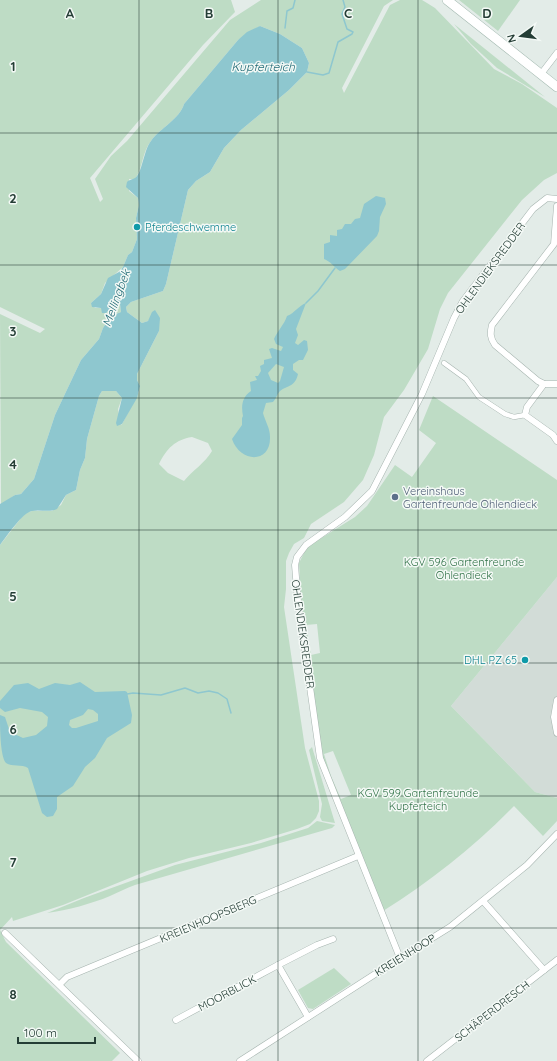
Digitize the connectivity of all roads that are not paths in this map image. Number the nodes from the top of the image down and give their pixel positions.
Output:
1 (447, 0) edge
2 (557, 54) edge
3 (541, 74) junction
4 (557, 87) edge
5 (557, 200) edge
6 (557, 206) edge
7 (556, 244) edge
8 (444, 363) dead end
9 (544, 384) junction
10 (557, 384) edge
11 (525, 415) junction
12 (557, 440) edge
13 (557, 700) edge
14 (557, 733) edge
15 (557, 834) edge
16 (358, 856) junction
17 (483, 902) junction
18 (5, 932) dead end
19 (333, 939) dead end
20 (400, 958) junction
21 (557, 960) edge
22 (278, 966) junction
23 (544, 970) junction
24 (60, 984) junction
25 (308, 1016) junction
26 (176, 1020) dead end
27 (138, 1061) edge
28 (240, 1061) edge
29 (427, 1061) edge

1 - 3 main road
2 - 3 street
3 - 4 main road
5 - 16 street, OHLENDIEKSREDDER
6 - 7 street
7 - 9 street
8 - 11 street
9 - 10 street
9 - 11 street
11 - 12 street
13 - 14 street
15 - 17 street, KREIENHOOP
16 - 20 street, OHLENDIEKSREDDER
16 - 24 street, KREIENHOOPSBERG
17 - 20 street, KREIENHOOP
17 - 23 street
18 - 24 street
19 - 22 street, MOORBLICK
20 - 25 street, KREIENHOOP
21 - 23 street, SCHÄPERDRESCH
22 - 25 street
22 - 26 street, MOORBLICK
23 - 29 street, SCHÄPERDRESCH
24 - 27 street
25 - 28 street, KREIENHOOP

